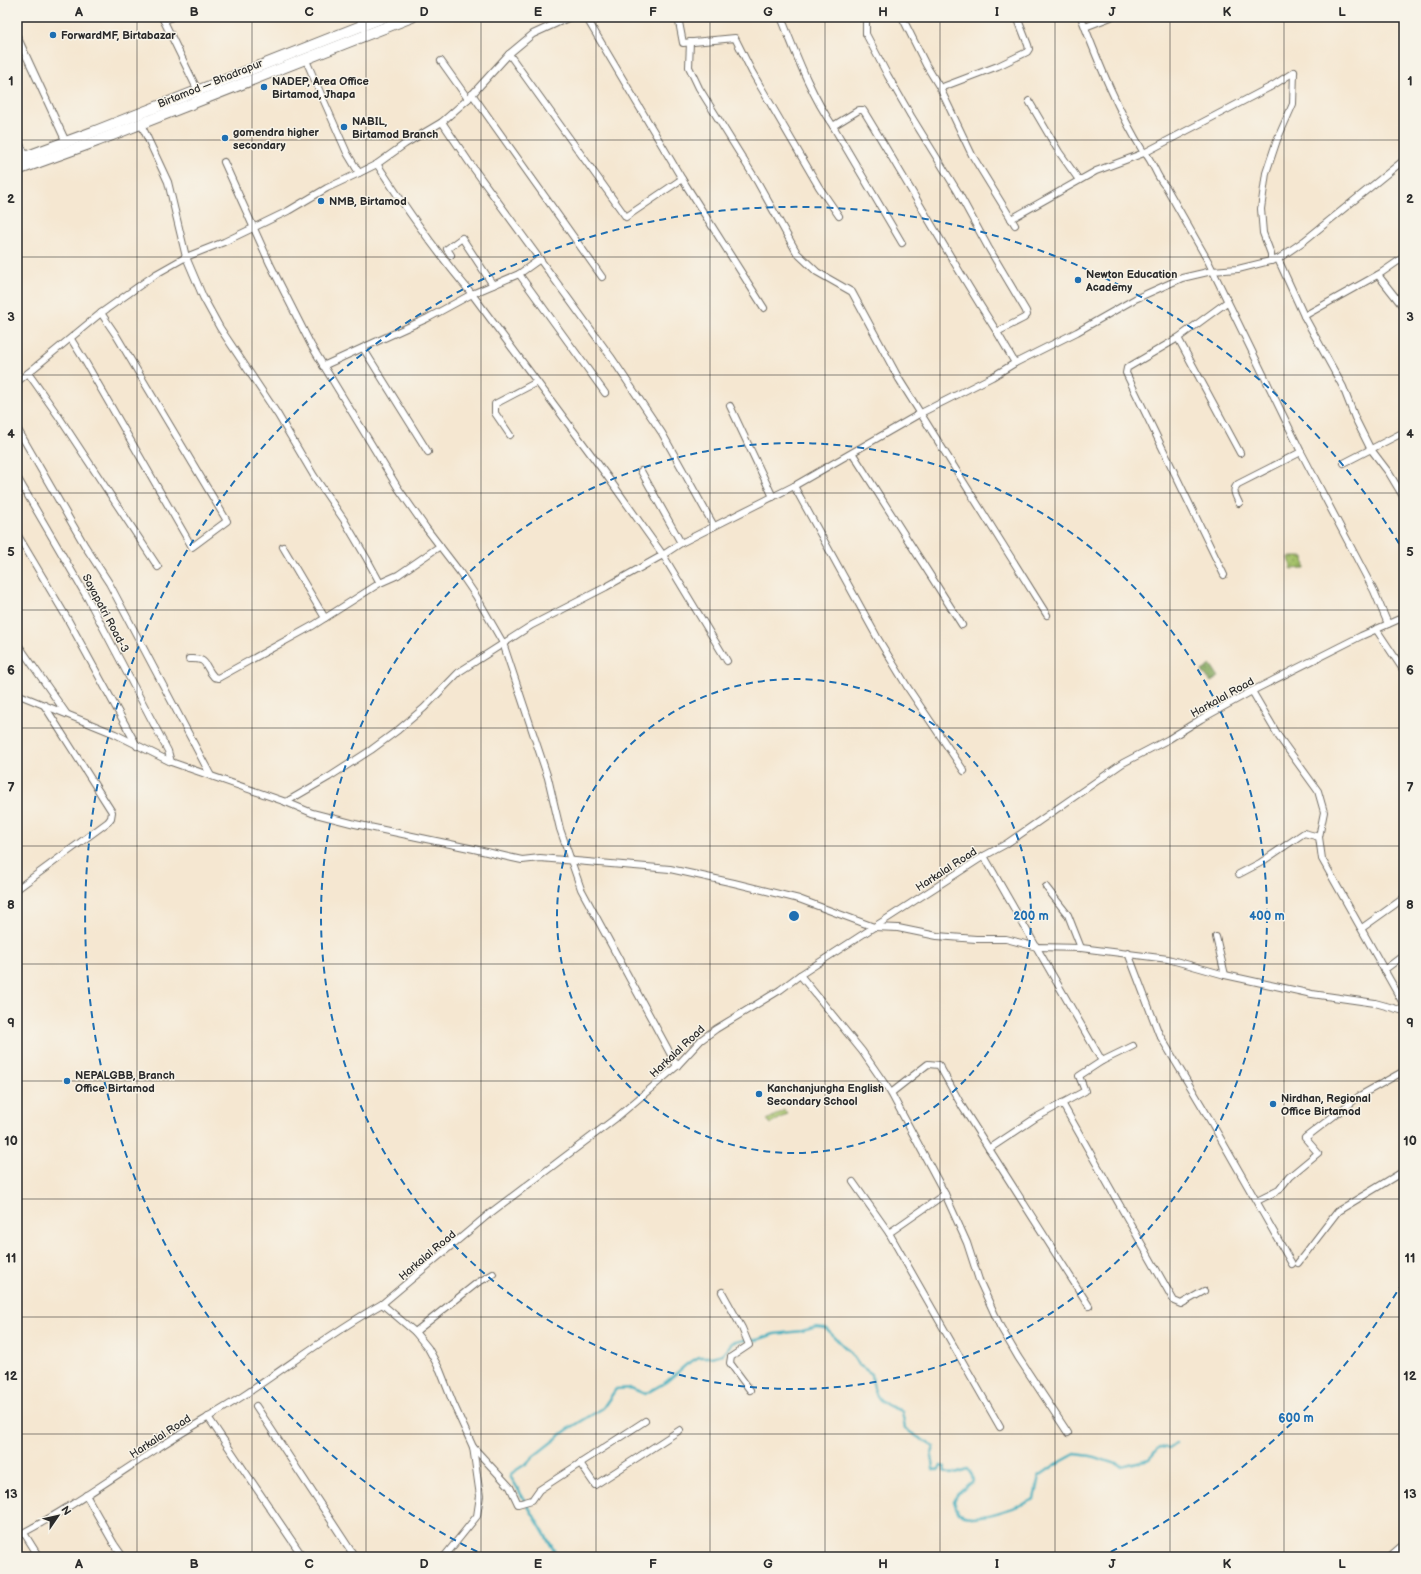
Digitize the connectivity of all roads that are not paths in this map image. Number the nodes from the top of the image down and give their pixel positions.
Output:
1 (172, 17) edge
2 (384, 17) edge
3 (412, 17) edge
4 (570, 17) edge
5 (586, 17) edge
6 (678, 17) edge
7 (781, 17) edge
8 (866, 17) edge
9 (902, 17) edge
10 (1017, 17) edge
11 (1081, 17) edge
12 (1111, 17) edge
13 (163, 19) edge
14 (363, 26) edge
15 (1085, 27) junction
16 (17, 36) edge
17 (690, 42) junction
18 (509, 54) junction
19 (305, 58) junction
20 (441, 60) dead end
21 (940, 88) junction
22 (198, 90) junction
23 (470, 96) junction
24 (202, 100) junction
25 (1029, 101) dead end
26 (442, 122) junction
27 (141, 124) junction
28 (833, 126) junction
29 (17, 139) edge
30 (66, 142) junction
31 (1144, 154) junction
32 (22, 158) edge
33 (1404, 160) edge
34 (224, 162) dead end
35 (377, 164) junction
36 (17, 170) edge
37 (359, 173) junction
38 (682, 179) junction
39 (1079, 180) junction
40 (839, 216) dead end
41 (1011, 219) junction
42 (1015, 225) dead end
43 (253, 228) junction
44 (902, 243) dead end
45 (451, 255) dead end
46 (1404, 256) edge
47 (186, 257) junction
48 (540, 259) junction
49 (1274, 260) junction
50 (1212, 271) junction
51 (519, 274) junction
52 (1378, 275) junction
53 (602, 276) dead end
54 (493, 285) junction
55 (472, 294) junction
56 (1227, 302) junction
57 (764, 308) dead end
58 (1404, 308) edge
59 (101, 313) junction
60 (1304, 316) junction
61 (997, 332) junction
62 (1178, 338) junction
63 (71, 339) junction
64 (363, 348) junction
65 (1015, 363) junction
66 (323, 366) junction
67 (28, 373) junction
68 (17, 382) edge
69 (537, 382) junction
70 (605, 393) dead end
71 (730, 406) dead end
72 (921, 414) junction
73 (17, 428) edge
74 (1404, 432) edge
75 (510, 435) dead end
76 (1370, 448) junction
77 (428, 452) dead end
78 (1301, 452) junction
79 (1240, 453) dead end
80 (853, 454) junction
81 (1344, 462) dead end
82 (641, 471) dead end
83 (17, 477) edge
84 (794, 486) junction
85 (773, 497) junction
86 (1404, 498) edge
87 (1239, 504) dead end
88 (714, 526) junction
89 (17, 534) edge
90 (681, 543) junction
91 (440, 546) junction
92 (283, 547) dead end
93 (663, 555) junction
94 (158, 567) dead end
95 (1224, 575) dead end
96 (380, 583) junction
97 (1047, 615) dead end
98 (1404, 617) edge
99 (325, 618) junction
100 (1388, 624) junction
101 (962, 625) dead end
102 (1376, 629) junction
103 (17, 643) edge
104 (503, 643) junction
105 (189, 660) dead end
106 (727, 661) dead end
107 (1404, 671) edge
108 (1252, 691) junction
109 (17, 694) edge
110 (44, 705) junction
111 (66, 714) junction
112 (137, 746) junction
113 (171, 762) junction
114 (964, 771) dead end
115 (211, 776) junction
116 (286, 802) junction
117 (1319, 837) junction
118 (984, 856) junction
119 (571, 861) junction
120 (1240, 874) dead end
121 (1046, 887) dead end
122 (17, 890) edge
123 (1404, 898) edge
124 (874, 927) junction
125 (1362, 928) junction
126 (1216, 937) dead end
127 (1037, 948) junction
128 (1081, 948) junction
129 (1128, 953) junction
130 (1404, 956) edge
131 (1384, 970) junction
132 (800, 975) junction
133 (1225, 975) junction
134 (1404, 1005) edge
135 (1404, 1011) edge
136 (1133, 1046) dead end
137 (1102, 1062) junction
138 (677, 1066) junction
139 (1404, 1071) edge
140 (892, 1093) junction
141 (1062, 1103) junction
142 (989, 1150) junction
143 (1404, 1171) edge
144 (853, 1182) dead end
145 (945, 1194) junction
146 (1259, 1200) dead end
147 (889, 1233) junction
148 (493, 1274) dead end
149 (722, 1292) dead end
150 (1204, 1292) dead end
151 (382, 1304) junction
152 (1089, 1306) dead end
153 (415, 1332) junction
154 (750, 1390) dead end
155 (256, 1406) dead end
156 (208, 1417) junction
157 (645, 1421) dead end
158 (1000, 1427) dead end
159 (680, 1430) dead end
160 (1068, 1433) dead end
161 (473, 1447) junction
162 (580, 1463) junction
163 (86, 1495) junction
164 (24, 1533) junction
165 (17, 1536) edge
166 (1404, 1544) edge
167 (39, 1557) edge
168 (123, 1557) edge
169 (303, 1557) edge
170 (356, 1557) edge
171 (444, 1557) edge
172 (1389, 1557) edge

1 - 13 street
2 - 14 main road, Birtamod — Bhadrapur
3 - 14 main road, Birtamod — Bhadrapur
4 - 18 street
5 - 38 street
6 - 17 street
7 - 28 street
8 - 61 street
9 - 21 street
10 - 21 street
11 - 15 street
12 - 15 street
13 - 22 street
14 - 19 main road, Birtamod — Bhadrapur
14 - 22 main road, Birtamod — Bhadrapur
15 - 31 street
16 - 30 street
17 - 40 street
17 - 72 street
18 - 23 street
18 - 38 street
19 - 24 main road, Birtamod — Bhadrapur
19 - 37 street
20 - 23 street
21 - 41 street
22 - 24 street
22 - 30 main road, Birtamod — Bhadrapur
23 - 26 street
23 - 53 street
24 - 27 main road, Birtamod — Bhadrapur
25 - 39 street
26 - 35 street
26 - 48 street
27 - 36 main road, Birtamod — Bhadrapur
27 - 47 street
28 - 44 street
28 - 61 street
29 - 32 street
30 - 32 main road, Birtamod — Bhadrapur
31 - 39 street
31 - 49 street
31 - 50 street
33 - 49 street
34 - 43 street
35 - 37 street
35 - 55 street
37 - 43 street
38 - 57 street
39 - 41 street
41 - 42 street
43 - 47 street
43 - 66 street
45 - 54 street
46 - 52 street
47 - 59 street
47 - 96 street
48 - 51 street
48 - 88 street
49 - 50 street
49 - 60 street
50 - 56 street
50 - 65 street
51 - 54 street
51 - 70 street
52 - 58 street
52 - 60 street
54 - 55 street
55 - 64 street
55 - 69 street
56 - 62 street
56 - 78 street
59 - 63 street
59 - 63 street
60 - 76 street
61 - 65 street
62 - 79 street
62 - 95 street
63 - 67 street
64 - 66 street
64 - 77 street
65 - 72 street
66 - 91 street
67 - 68 street
67 - 94 street
69 - 75 street
69 - 93 street
71 - 85 street
72 - 80 street
72 - 97 street
73 - 115 street
74 - 76 street
76 - 81 street
76 - 86 street
78 - 87 street
78 - 100 street
80 - 84 street
80 - 101 street
82 - 90 street
83 - 113 street, Sayapatri Road-3
84 - 85 street
84 - 114 street
85 - 88 street
88 - 90 street
89 - 112 street
90 - 93 street
91 - 96 street
91 - 104 street
92 - 99 street
93 - 104 street
93 - 106 street
96 - 99 street
98 - 100 street, Harkalal Road
99 - 105 street
100 - 102 street, Harkalal Road
102 - 107 street
102 - 108 street, Harkalal Road
103 - 111 street
104 - 116 street
104 - 119 street
108 - 117 street
108 - 118 street, Harkalal Road
109 - 110 street
110 - 111 street
110 - 122 street
111 - 112 street
112 - 113 street
113 - 115 street
115 - 116 street
116 - 119 street
117 - 120 street
117 - 125 street
118 - 124 street, Harkalal Road
118 - 127 street
119 - 124 street
119 - 138 street
121 - 128 street
123 - 125 street
124 - 127 street
124 - 132 street, Harkalal Road
125 - 131 street
126 - 133 street
127 - 128 street
127 - 137 street
128 - 129 street
129 - 133 street
129 - 143 street
130 - 131 street
131 - 134 street
132 - 138 street, Harkalal Road
132 - 140 street
133 - 135 street
136 - 137 street
137 - 141 street
138 - 151 street, Harkalal Road
139 - 146 street
140 - 142 street
140 - 145 street
141 - 142 street
141 - 150 street
142 - 152 street
144 - 147 street
145 - 147 street
145 - 160 street
147 - 158 street
148 - 153 street
149 - 154 street
151 - 153 street
151 - 156 street, Harkalal Road
153 - 161 street
155 - 170 street
156 - 163 street, Harkalal Road
156 - 169 street
157 - 162 street
159 - 162 street
161 - 162 street
161 - 171 street
163 - 164 street, Harkalal Road
163 - 168 street
164 - 165 street, Harkalal Road
164 - 167 street
166 - 172 street

